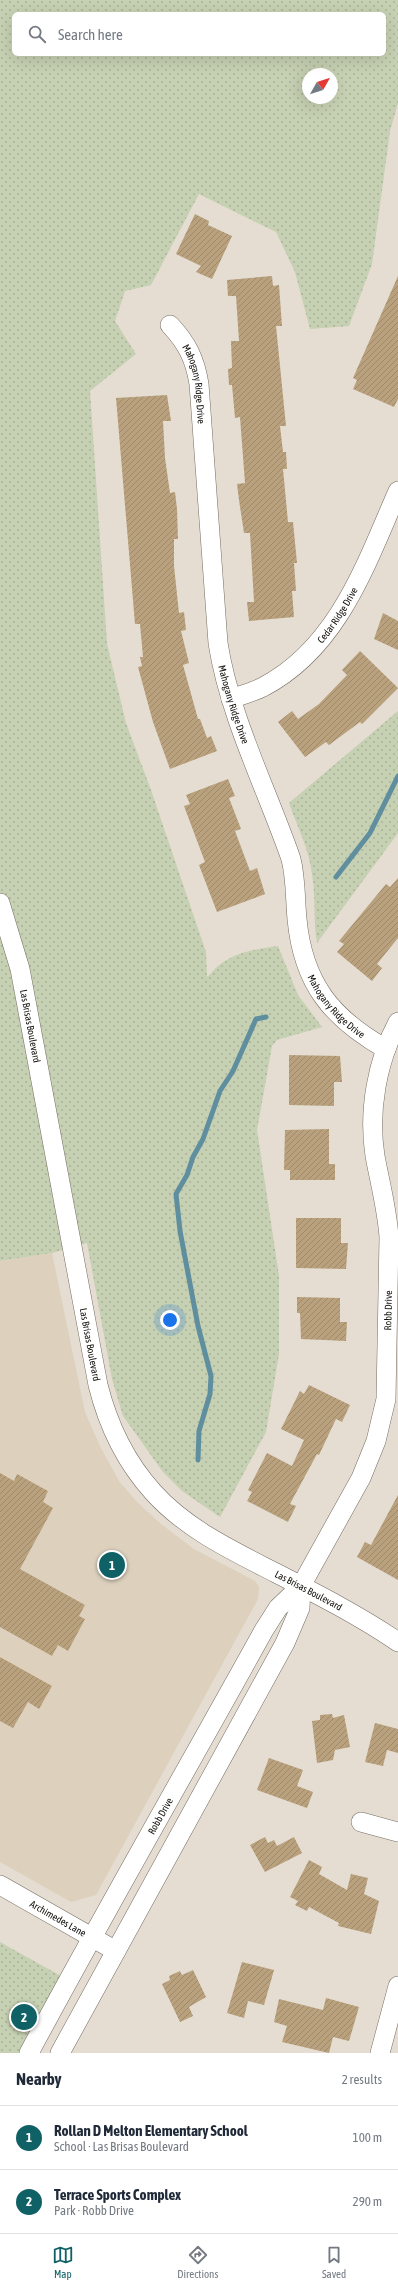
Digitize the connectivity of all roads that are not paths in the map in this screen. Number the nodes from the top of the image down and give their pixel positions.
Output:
1 (170, 325) dead end
2 (398, 491) edge
3 (231, 699) junction
4 (0, 903) edge
5 (398, 1022) edge
6 (386, 1049) junction
7 (301, 1586) junction
8 (398, 1642) edge
9 (361, 1822) dead end
10 (398, 1832) edge
11 (0, 1885) edge
12 (91, 1936) junction
13 (116, 1951) junction
14 (398, 1986) edge
15 (29, 2053) edge
16 (60, 2053) edge
17 (380, 2053) edge

1 - 3 street, Mahogany Ridge Drive
2 - 3 street, Cedar Ridge Drive
3 - 6 street, Mahogany Ridge Drive
4 - 7 street, Las Brisas Boulevard
5 - 6 street, Robb Drive
6 - 7 street, Robb Drive
7 - 8 street, Las Brisas Boulevard
7 - 12 street, Robb Drive
7 - 13 street, Robb Drive
9 - 10 street
11 - 12 street, Archimedes Lane
12 - 13 street, Archimedes Lane
12 - 15 street, Robb Drive
13 - 16 street, Robb Drive
14 - 17 street

